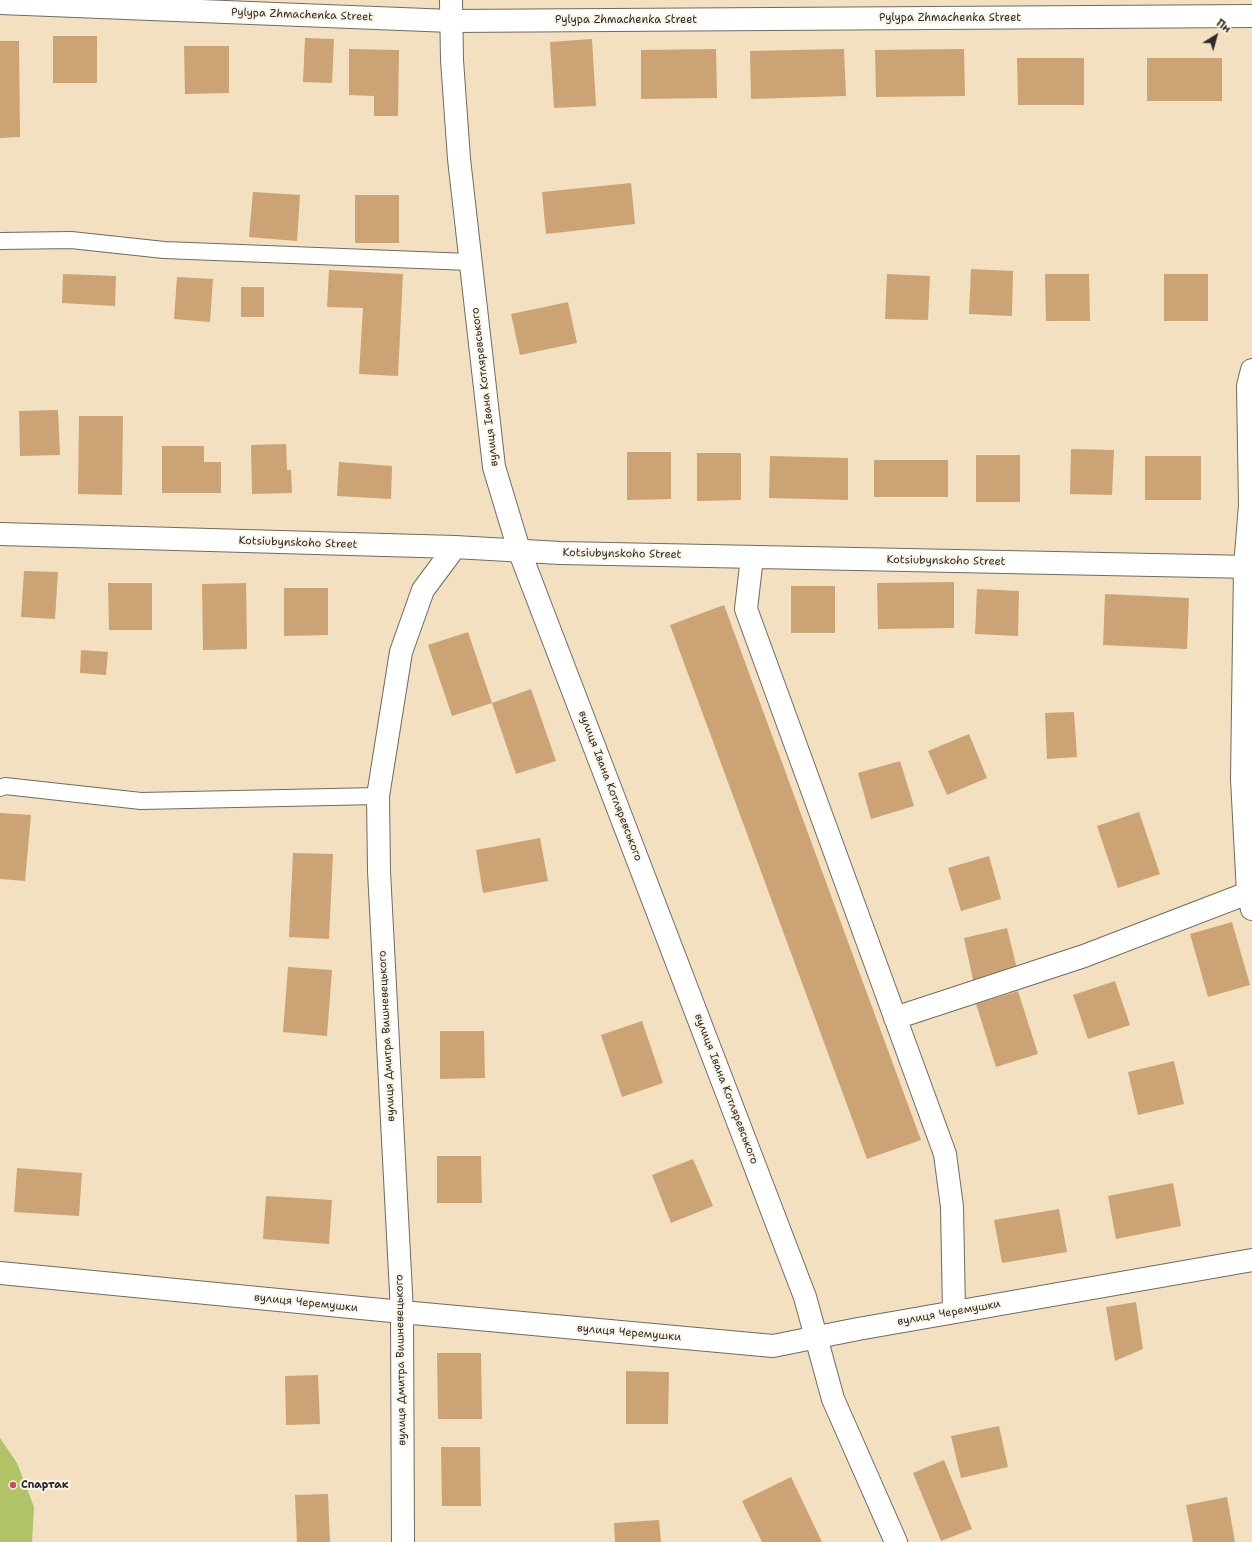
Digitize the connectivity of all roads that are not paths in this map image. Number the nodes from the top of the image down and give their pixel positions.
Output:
1 (0, 3) edge
2 (101, 4) edge
3 (451, 11) edge
4 (1252, 16) edge
5 (0, 241) edge
6 (470, 262) junction
7 (1252, 370) edge
8 (0, 534) edge
9 (455, 547) junction
10 (519, 550) junction
11 (752, 557) junction
12 (1248, 567) edge
13 (0, 788) edge
14 (378, 796) junction
15 (1250, 901) edge
16 (895, 1018) junction
17 (1252, 1260) edge
18 (0, 1273) edge
19 (402, 1312) junction
20 (954, 1312) junction
21 (816, 1338) junction
22 (402, 1542) edge
23 (896, 1542) edge

1 - 2 street, Pylypa Zhmachenka Street
2 - 3 street, Pylypa Zhmachenka Street
3 - 4 street, Pylypa Zhmachenka Street
3 - 6 street, вулиця Івана Котляревського
5 - 6 lane
6 - 10 street, вулиця Івана Котляревського
7 - 12 street
8 - 9 street, Kotsiubynskoho Street
9 - 10 street, Kotsiubynskoho Street
9 - 14 street, вулиця Дмитра Вишневецького
10 - 11 street, Kotsiubynskoho Street
10 - 21 street, вулиця Івана Котляревського
11 - 12 street, Kotsiubynskoho Street
11 - 16 street
12 - 15 street
13 - 14 lane
14 - 19 street, вулиця Дмитра Вишневецького
15 - 16 street
16 - 20 street
17 - 20 street, вулиця Черемушки
18 - 19 street, вулиця Черемушки
19 - 21 street, вулиця Черемушки
19 - 22 street, вулиця Дмитра Вишневецького
20 - 21 street, вулиця Черемушки
21 - 23 street, вулиця Івана Котляревського

